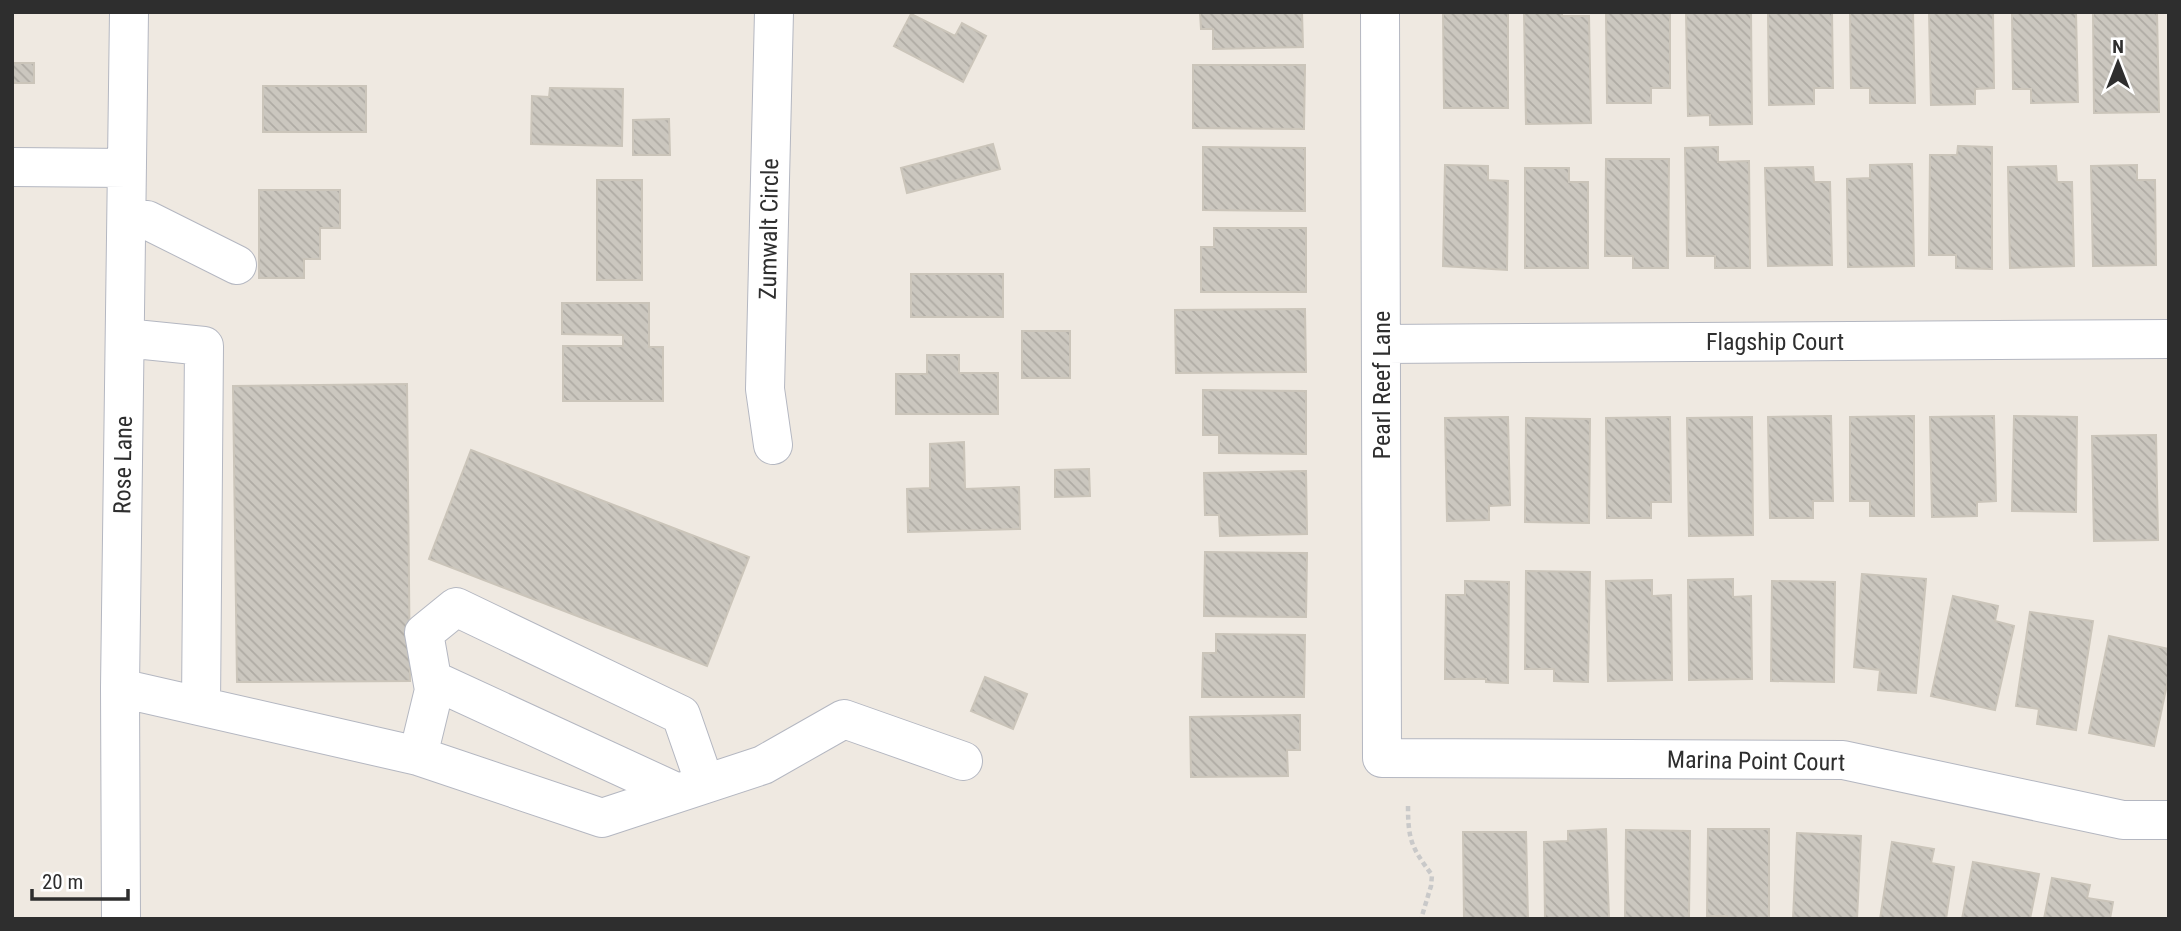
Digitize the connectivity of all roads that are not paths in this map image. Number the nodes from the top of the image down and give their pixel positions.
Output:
1 (129, 12) edge
2 (774, 12) edge
3 (1380, 12) edge
4 (12, 167) edge
5 (127, 168) junction
6 (127, 219) junction
7 (237, 265) dead end
8 (125, 338) junction
9 (2169, 340) edge
10 (1382, 344) junction
11 (773, 445) dead end
12 (433, 680) junction
13 (120, 688) junction
14 (201, 706) junction
15 (418, 756) junction
16 (1382, 758) joint
17 (963, 761) dead end
18 (691, 789) junction
19 (2123, 820) junction
20 (2169, 820) edge
21 (2169, 841) edge
22 (121, 919) edge

1 - 5 street, Rose Lane
2 - 11 street, Zumwalt Circle
3 - 10 street, Pearl Reef Lane
4 - 5 street
5 - 6 street, Rose Lane
6 - 7 street
6 - 8 street, Rose Lane
8 - 13 street, Rose Lane
8 - 14 street
9 - 10 street, Flagship Court
10 - 16 street, Pearl Reef Lane
12 - 15 street
12 - 18 street
12 - 18 street
13 - 14 street
13 - 22 street, Rose Lane
14 - 15 street
15 - 18 street
16 - 19 street, Marina Point Court
17 - 18 street
19 - 20 street, Marina Point Court
19 - 21 street, Marina Point Court

